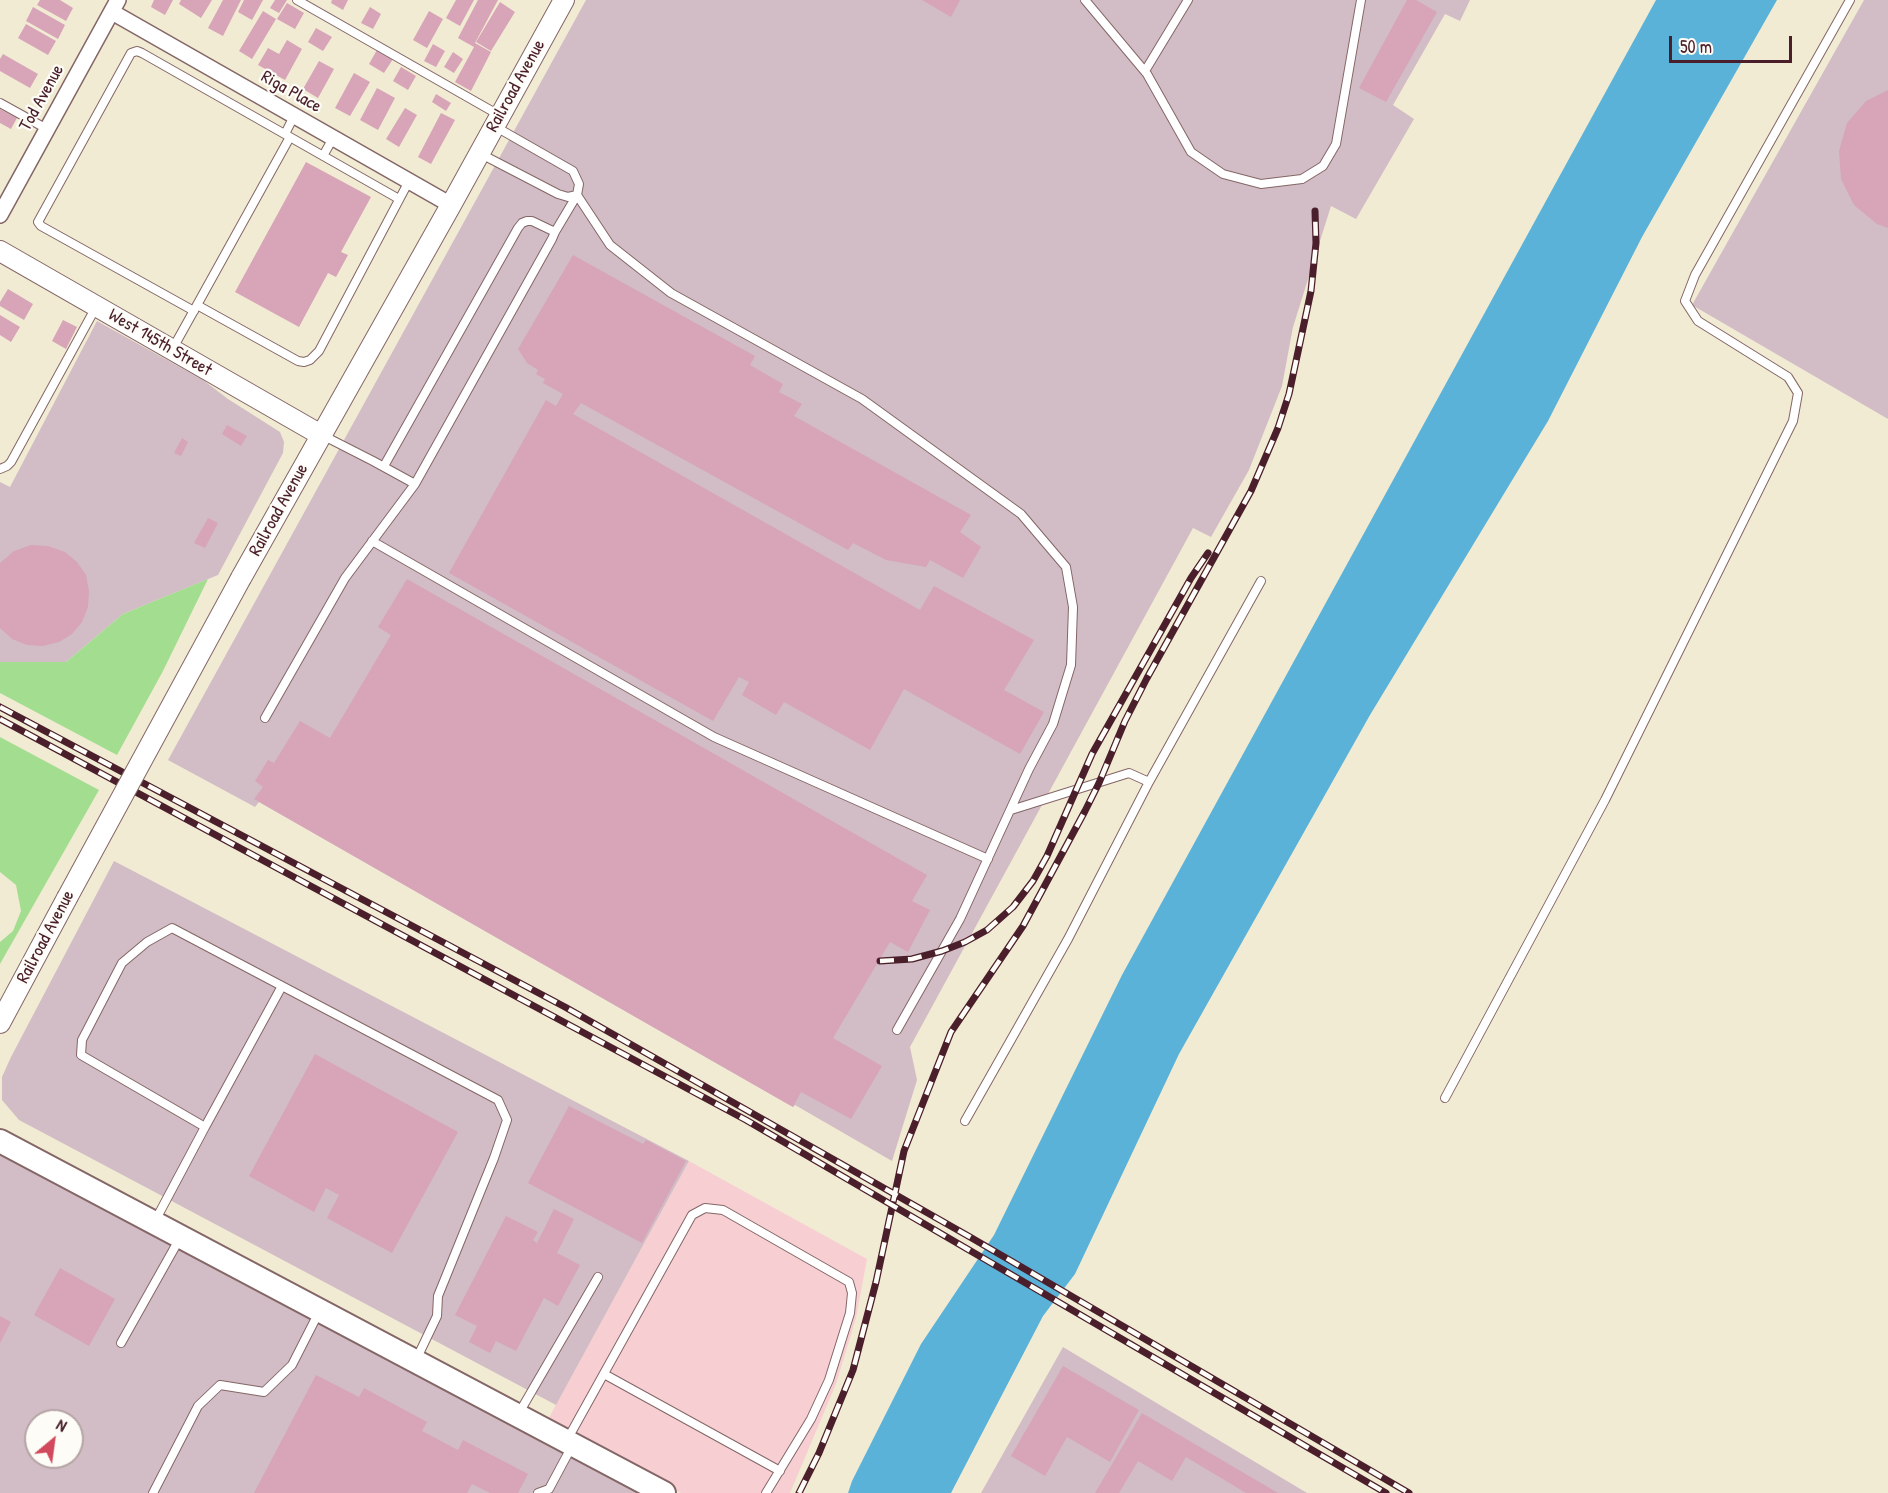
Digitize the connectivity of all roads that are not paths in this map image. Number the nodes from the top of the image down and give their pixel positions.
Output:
1 (297, 0) edge
2 (1086, 0) edge
3 (1188, 0) edge
4 (1361, 0) edge
5 (1850, 0) edge
6 (561, 1) edge
7 (115, 6) edge
8 (1145, 71) junction
9 (0, 103) edge
10 (294, 116) junction
11 (497, 121) junction
12 (47, 129) junction
13 (287, 135) junction
14 (333, 138) junction
15 (480, 153) junction
16 (323, 156) junction
17 (409, 181) junction
18 (578, 195) junction
19 (399, 199) junction
20 (451, 205) junction
21 (0, 215) edge
22 (555, 232) junction
23 (0, 251) edge
24 (97, 306) junction
25 (195, 308) junction
26 (172, 350) junction
27 (321, 435) junction
28 (384, 466) junction
29 (0, 469) edge
30 (415, 484) junction
31 (372, 541) junction
32 (1261, 581) dead end
33 (265, 718) dead end
34 (1149, 782) junction
35 (1011, 810) junction
36 (988, 859) junction
37 (282, 986) junction
38 (0, 1023) edge
39 (897, 1030) dead end
40 (1445, 1098) dead end
41 (965, 1120) dead end
42 (205, 1127) junction
43 (0, 1141) edge
44 (154, 1223) junction
45 (180, 1237) junction
46 (598, 1277) dead end
47 (320, 1311) junction
48 (120, 1343) dead end
49 (415, 1361) junction
50 (604, 1374) junction
51 (517, 1415) junction
52 (570, 1443) junction
53 (780, 1471) junction
54 (550, 1491) edge
55 (153, 1493) edge
56 (538, 1493) edge
57 (664, 1493) edge
58 (766, 1493) edge

1 - 11 lane
2 - 8 lane
3 - 8 lane
4 - 8 lane
5 - 40 lane
6 - 11 street, Railroad Avenue
7 - 10 street, Riga Place
7 - 12 street, Tod Avenue
9 - 12 lane
10 - 13 lane
10 - 14 street, Riga Place
11 - 15 street, Railroad Avenue
11 - 18 lane
12 - 21 street, Tod Avenue
13 - 16 lane
13 - 25 lane
13 - 25 lane
14 - 16 lane
14 - 17 street, Riga Place
15 - 18 lane
15 - 20 street, Railroad Avenue
16 - 19 lane
17 - 19 lane
17 - 20 street, Riga Place
18 - 22 lane
18 - 35 lane
19 - 25 lane
20 - 27 street, Railroad Avenue
22 - 28 lane
22 - 30 lane
23 - 24 street, West 145th Street
24 - 26 street, West 145th Street
24 - 29 lane
25 - 26 lane
26 - 27 street, West 145th Street
27 - 28 lane
27 - 38 street, Railroad Avenue, bridge
28 - 30 lane
30 - 31 lane
31 - 33 lane
31 - 36 lane
32 - 34 lane
34 - 35 lane
34 - 41 lane
35 - 36 lane
36 - 39 lane
37 - 42 lane
37 - 42 lane
37 - 49 lane
42 - 44 lane
43 - 44 main road
44 - 45 main road
45 - 47 main road
45 - 48 lane
46 - 51 lane
47 - 49 main road
47 - 55 lane
49 - 51 main road
50 - 52 lane
50 - 53 lane
50 - 53 lane
51 - 52 main road
52 - 54 lane
52 - 57 main road
53 - 58 lane
54 - 56 lane

